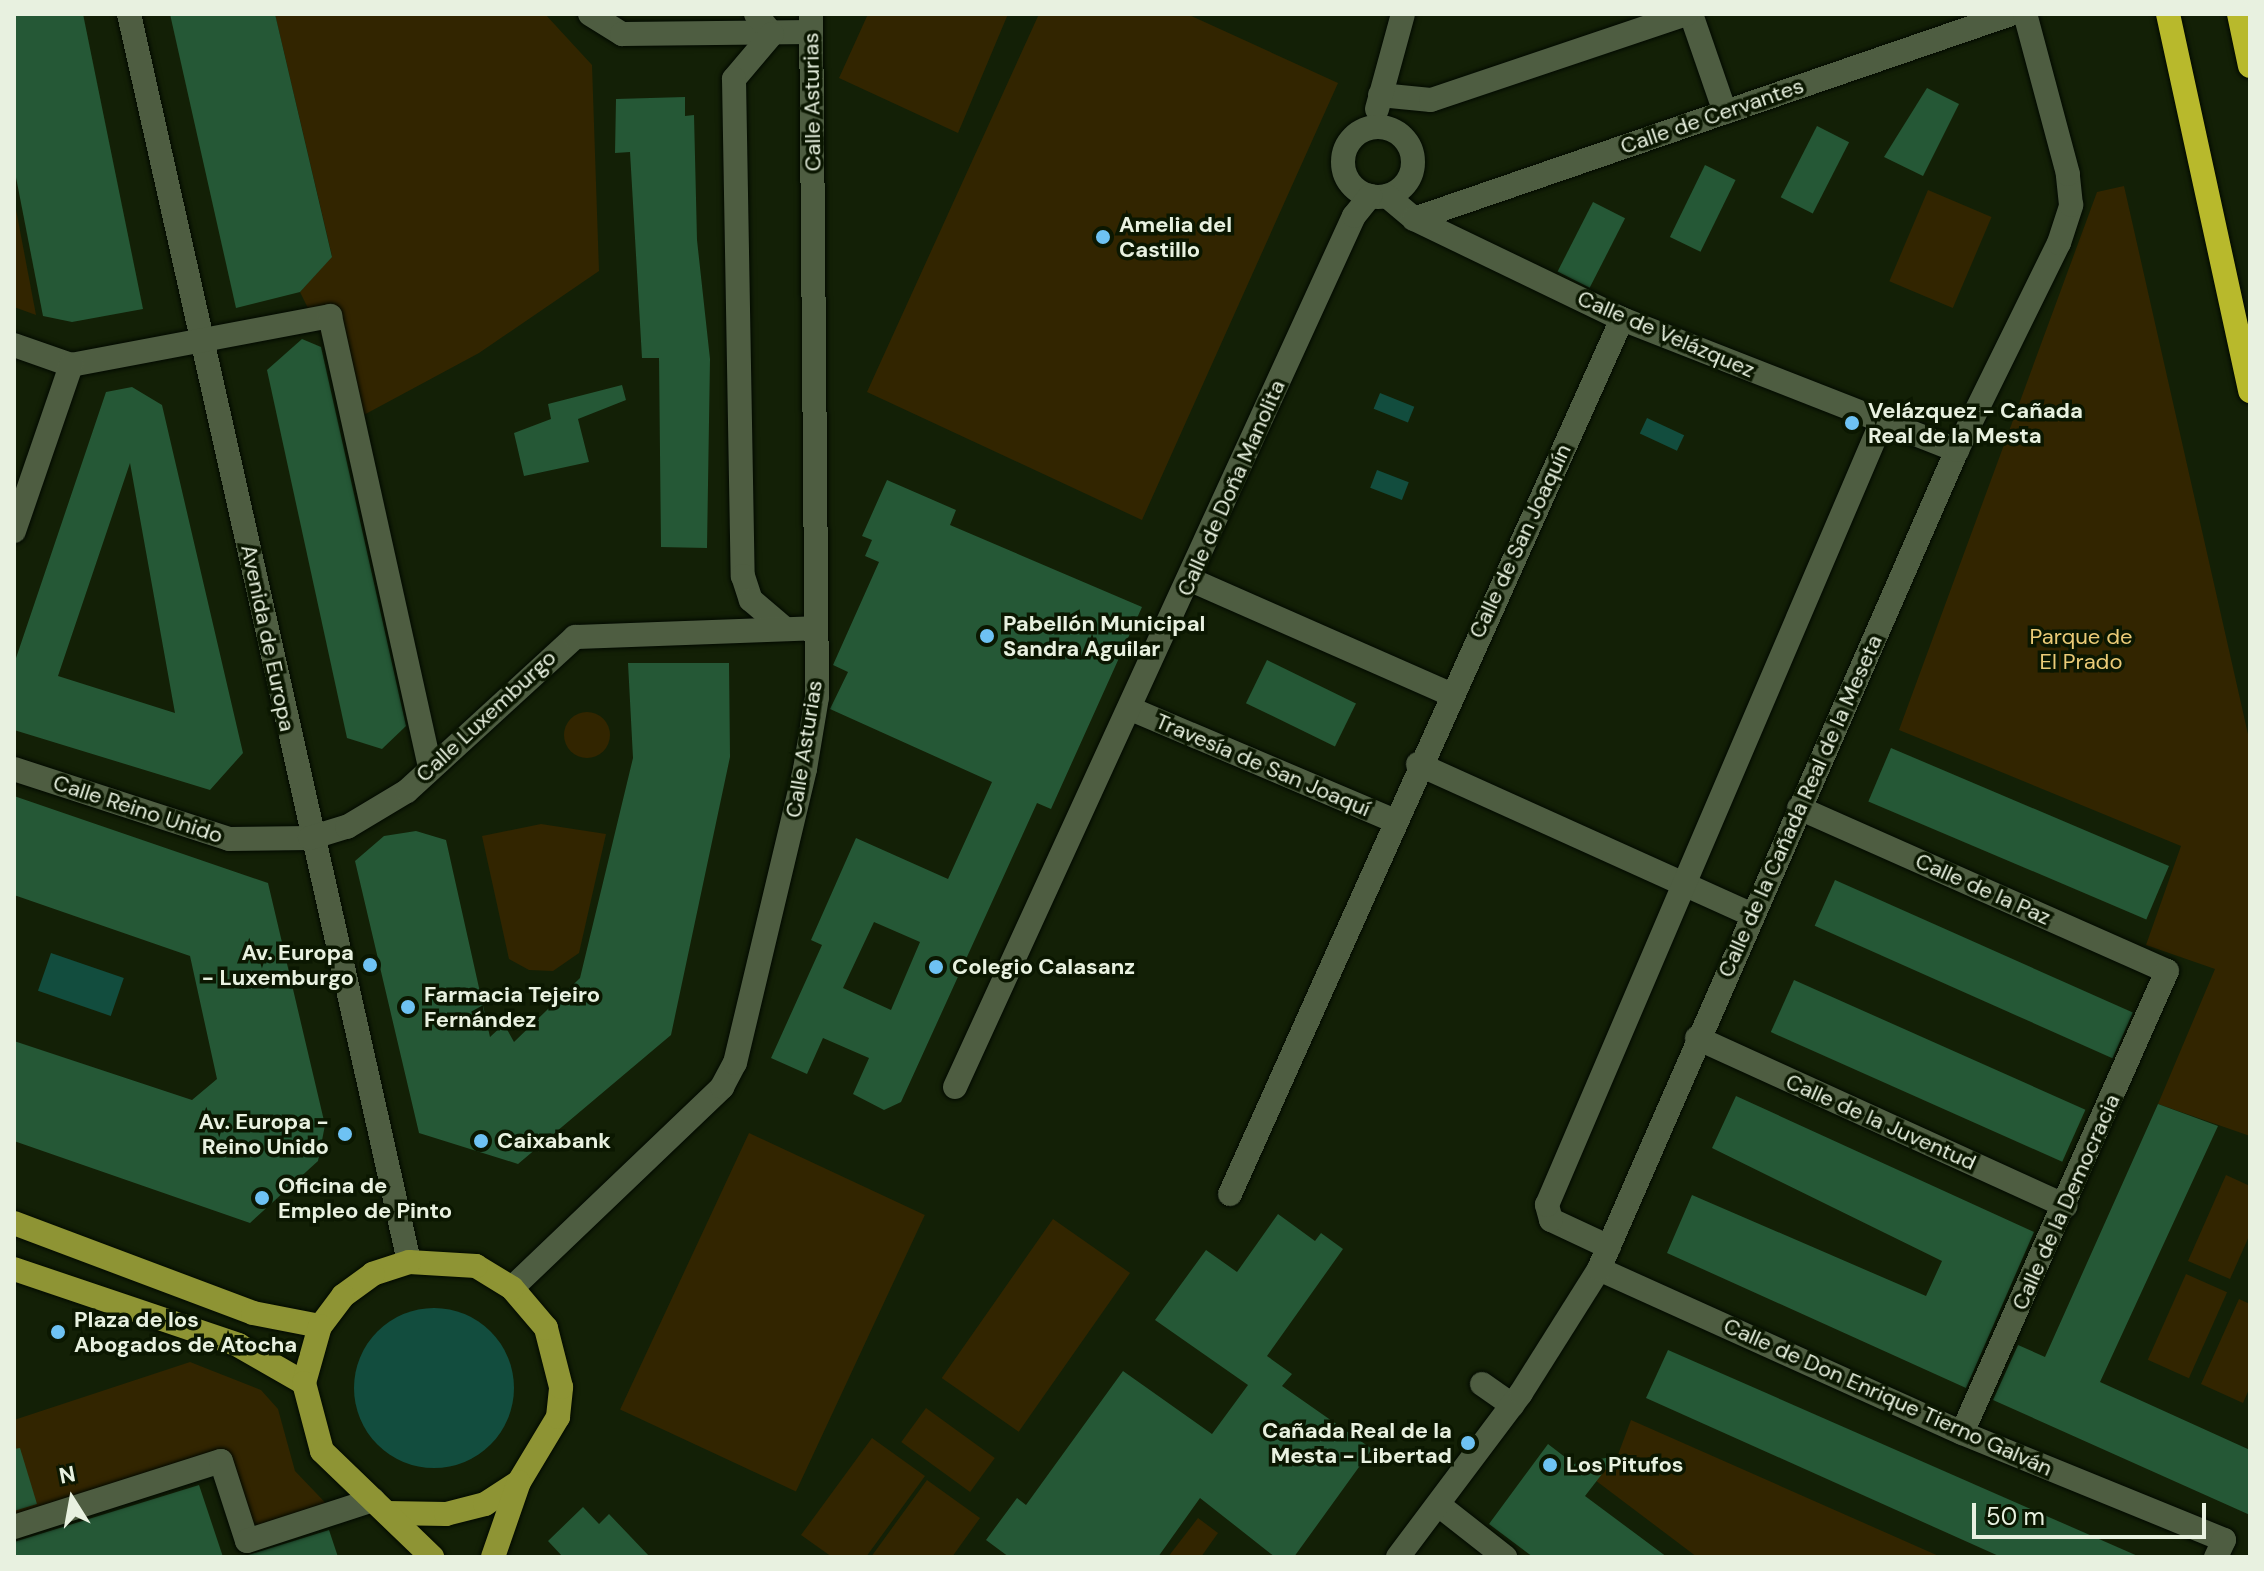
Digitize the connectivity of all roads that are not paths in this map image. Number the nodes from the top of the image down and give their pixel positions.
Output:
1 (129, 14) edge
2 (590, 14) edge
3 (756, 14) edge
4 (1403, 14) edge
5 (1688, 14) edge
6 (2011, 14) edge
7 (2025, 14) edge
8 (2168, 14) edge
9 (2239, 14) edge
10 (811, 23) edge
11 (772, 34) junction
12 (2250, 66) edge
13 (1380, 95) junction
14 (1725, 112) junction
15 (1373, 127) junction
16 (1378, 196) junction
17 (1414, 219) junction
18 (1622, 319) junction
19 (204, 340) junction
20 (14, 345) edge
21 (71, 365) junction
22 (2250, 391) edge
23 (1882, 421) junction
24 (1957, 450) junction
25 (14, 531) edge
26 (1189, 579) junction
27 (784, 628) junction
28 (816, 628) junction
29 (1450, 694) junction
30 (1131, 709) junction
31 (1418, 764) junction
32 (430, 767) junction
33 (14, 769) edge
34 (1799, 808) junction
35 (1395, 821) junction
36 (310, 838) junction
37 (1686, 883) junction
38 (1753, 915) junction
39 (2167, 971) joint
40 (1697, 1038) junction
41 (955, 1087) dead end
42 (1230, 1194) dead end
43 (2065, 1206) junction
44 (14, 1223) edge
45 (1604, 1258) junction
46 (409, 1262) junction
47 (14, 1269) edge
48 (512, 1288) junction
49 (320, 1326) junction
50 (304, 1383) junction
51 (1482, 1384) dead end
52 (1512, 1405) junction
53 (1962, 1433) junction
54 (519, 1482) junction
55 (380, 1506) junction
56 (1440, 1506) junction
57 (14, 1527) edge
58 (2220, 1549) edge
59 (432, 1557) edge
60 (493, 1557) edge
61 (1398, 1557) edge
62 (1505, 1557) edge

1 - 19 street, Avenida de Europa
2 - 11 street
3 - 11 street, Calle Asturias
4 - 13 street
5 - 13 street
5 - 14 street
6 - 14 street, Calle de Cervantes
7 - 24 street, Calle de la Cañada Real de la Meseta
8 - 22 highway
9 - 12 highway
10 - 11 street
10 - 28 street, Calle Asturias
11 - 27 street, Calle Asturias
13 - 15 street
14 - 17 street, Calle de Cervantes
15 - 16 street
15 - 16 street
16 - 17 street, Calle de Velázquez
16 - 26 street, Calle de Doña Manolita
17 - 18 street, Calle de Velázquez
18 - 23 street, Calle de Velázquez
18 - 29 street, Calle de San Joaquín
19 - 21 street
19 - 32 street
19 - 36 street, Avenida de Europa
20 - 21 street
21 - 25 street
23 - 24 street, Calle de Velázquez
23 - 37 street
24 - 34 street, Calle de la Cañada Real de la Meseta
26 - 29 street
26 - 30 street, Calle de Doña Manolita
27 - 28 street, Calle Luxemburgo
27 - 32 street, Calle Luxemburgo
28 - 48 street, Calle Asturias
29 - 31 street, Calle de San Joaquín
30 - 35 street, Travesía de San Joaquí
30 - 41 street, Calle de Doña Manolita
31 - 35 street, Calle de San Joaquín
31 - 37 street
32 - 36 street, Calle Luxemburgo
33 - 36 street, Calle Reino Unido
34 - 38 street, Calle de la Cañada Real de la Meseta
34 - 39 street, Calle de la Paz
35 - 42 street, Calle de San Joaquín
36 - 46 street, Avenida de Europa
37 - 38 street
37 - 45 street, Calle de Don Enrique Tierno Galván
38 - 40 street, Calle de la Cañada Real de la Meseta
39 - 43 street, Calle de la Democracia
40 - 43 street, Calle de la Juventud
40 - 45 street, Calle de la Cañada Real de la Meseta
43 - 53 street, Calle de la Democracia
44 - 49 main road
45 - 52 street, Calle de la Cañada Real de la Meseta
45 - 53 street, Calle de Don Enrique Tierno Galván
46 - 48 main road
46 - 49 main road
47 - 50 main road
48 - 54 main road
49 - 50 main road
50 - 55 main road
51 - 52 street
52 - 56 street, Calle de la Cañada Real de la Meseta
53 - 58 street, Calle de Don Enrique Tierno Galván
54 - 55 main road
54 - 60 main road
55 - 57 street
55 - 59 main road
56 - 61 street, Calle de la Cañada Real de la Meseta
56 - 62 street

